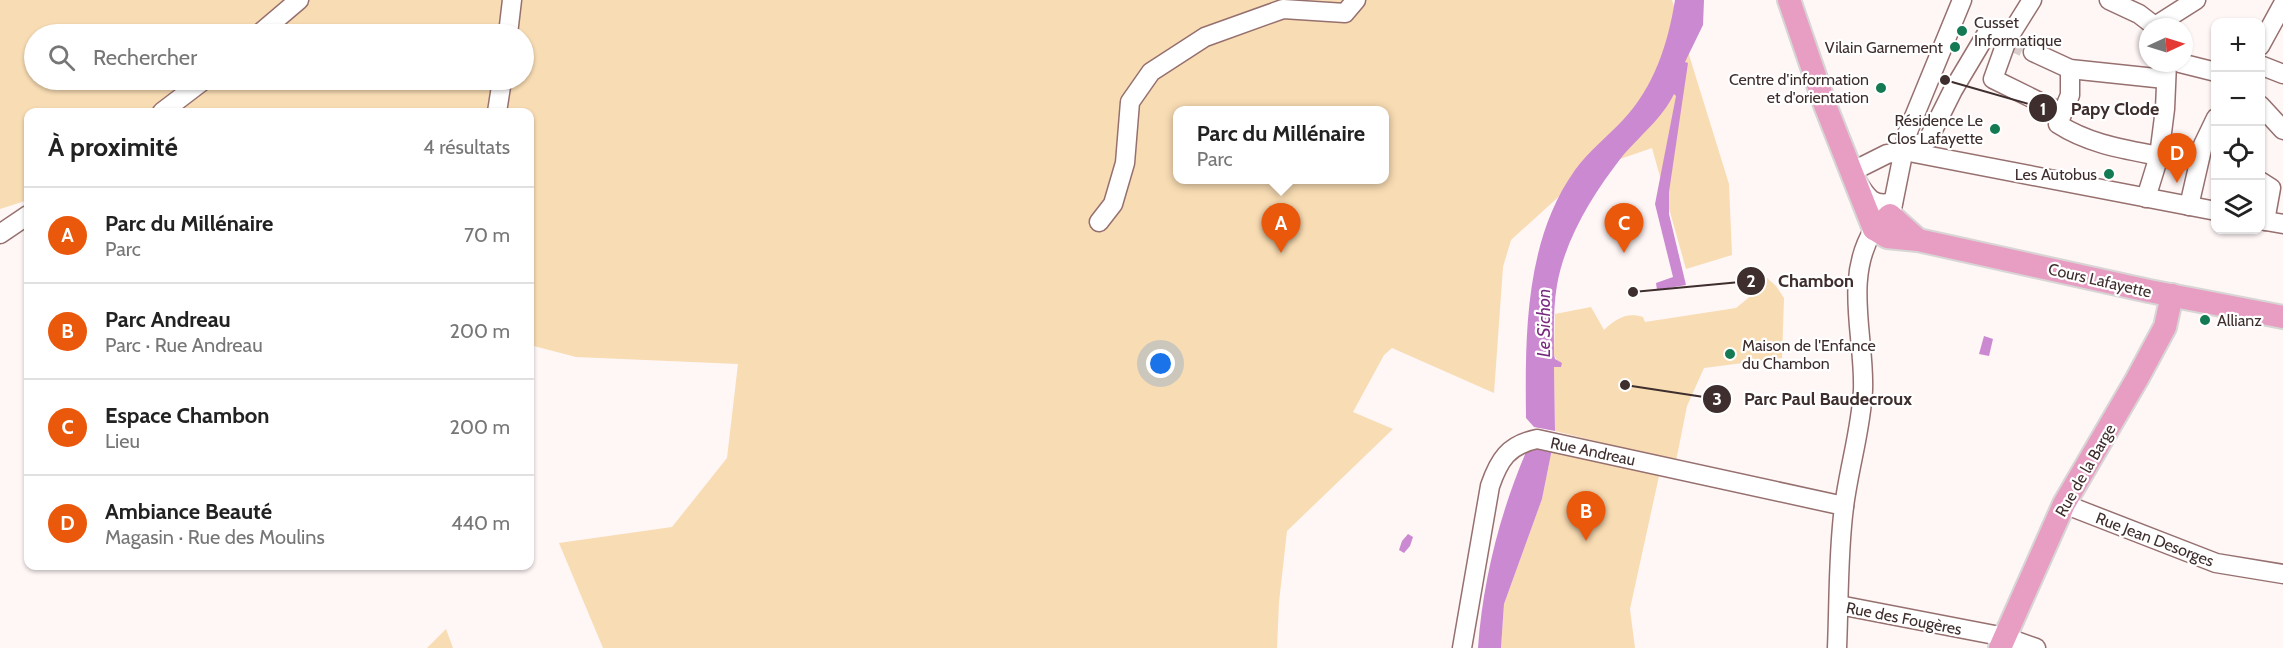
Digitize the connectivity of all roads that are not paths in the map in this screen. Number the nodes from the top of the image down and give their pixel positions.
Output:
1 (299, 0) edge
2 (512, 0) edge
3 (1356, 0) edge
4 (1789, 0) edge
5 (1962, 0) edge
6 (2032, 0) edge
7 (2196, 0) edge
8 (2112, 1) edge
9 (2283, 5) edge
10 (2145, 18) edge
11 (2168, 18) edge
12 (271, 24) edge
13 (509, 24) edge
14 (2265, 37) edge
15 (2007, 40) junction
16 (2033, 52) tunnel mouth
17 (2193, 66) edge
18 (2265, 67) edge
19 (2070, 69) junction
20 (2139, 70) edge
21 (2211, 71) edge
22 (2166, 72) edge
23 (2283, 74) edge
24 (191, 90) edge
25 (500, 90) edge
26 (167, 108) edge
27 (498, 108) edge
28 (2052, 108) dead end
29 (2265, 110) edge
30 (2214, 126) edge
31 (2283, 130) edge
32 (2209, 149) edge
33 (1904, 151) junction
34 (2159, 156) junction
35 (1851, 172) junction
36 (2265, 184) edge
37 (2146, 198) junction
38 (2189, 206) junction
39 (2211, 210) edge
40 (2265, 212) edge
41 (1886, 215) junction
42 (24, 218) edge
43 (2265, 220) edge
44 (1099, 222) dead end
45 (2283, 224) edge
46 (0, 234) edge
47 (2172, 295) junction
48 (2283, 317) edge
49 (2064, 504) junction
50 (1844, 506) junction
51 (2283, 574) edge
52 (1839, 605) junction
53 (2003, 642) edge
54 (1462, 648) edge
55 (1837, 648) edge
56 (2036, 648) edge

1 - 12 street
2 - 13 street
3 - 44 street
4 - 35 main road
5 - 33 street
6 - 15 street
7 - 11 street
8 - 10 street
9 - 14 street
15 - 28 street
15 - 33 street
16 - 19 street
17 - 21 street
18 - 23 street
19 - 20 street
19 - 34 street
22 - 34 street
24 - 26 street
25 - 27 street
29 - 31 street
30 - 32 street
32 - 38 street
33 - 35 street
33 - 37 street
33 - 41 street
34 - 37 street
35 - 41 main road
36 - 40 street
37 - 38 street
38 - 39 street
41 - 47 main road, Cours Lafayette
41 - 50 street
42 - 46 street
43 - 45 street
47 - 48 main road, Cours Lafayette
47 - 49 main road, Rue de la Barge
49 - 51 street, Rue Jean Desorges
49 - 53 main road, Rue de la Barge
50 - 52 street
50 - 54 street, Rue Andreau
52 - 53 street, Rue des Fougères
52 - 55 street
53 - 56 street, Rue des Fougères

